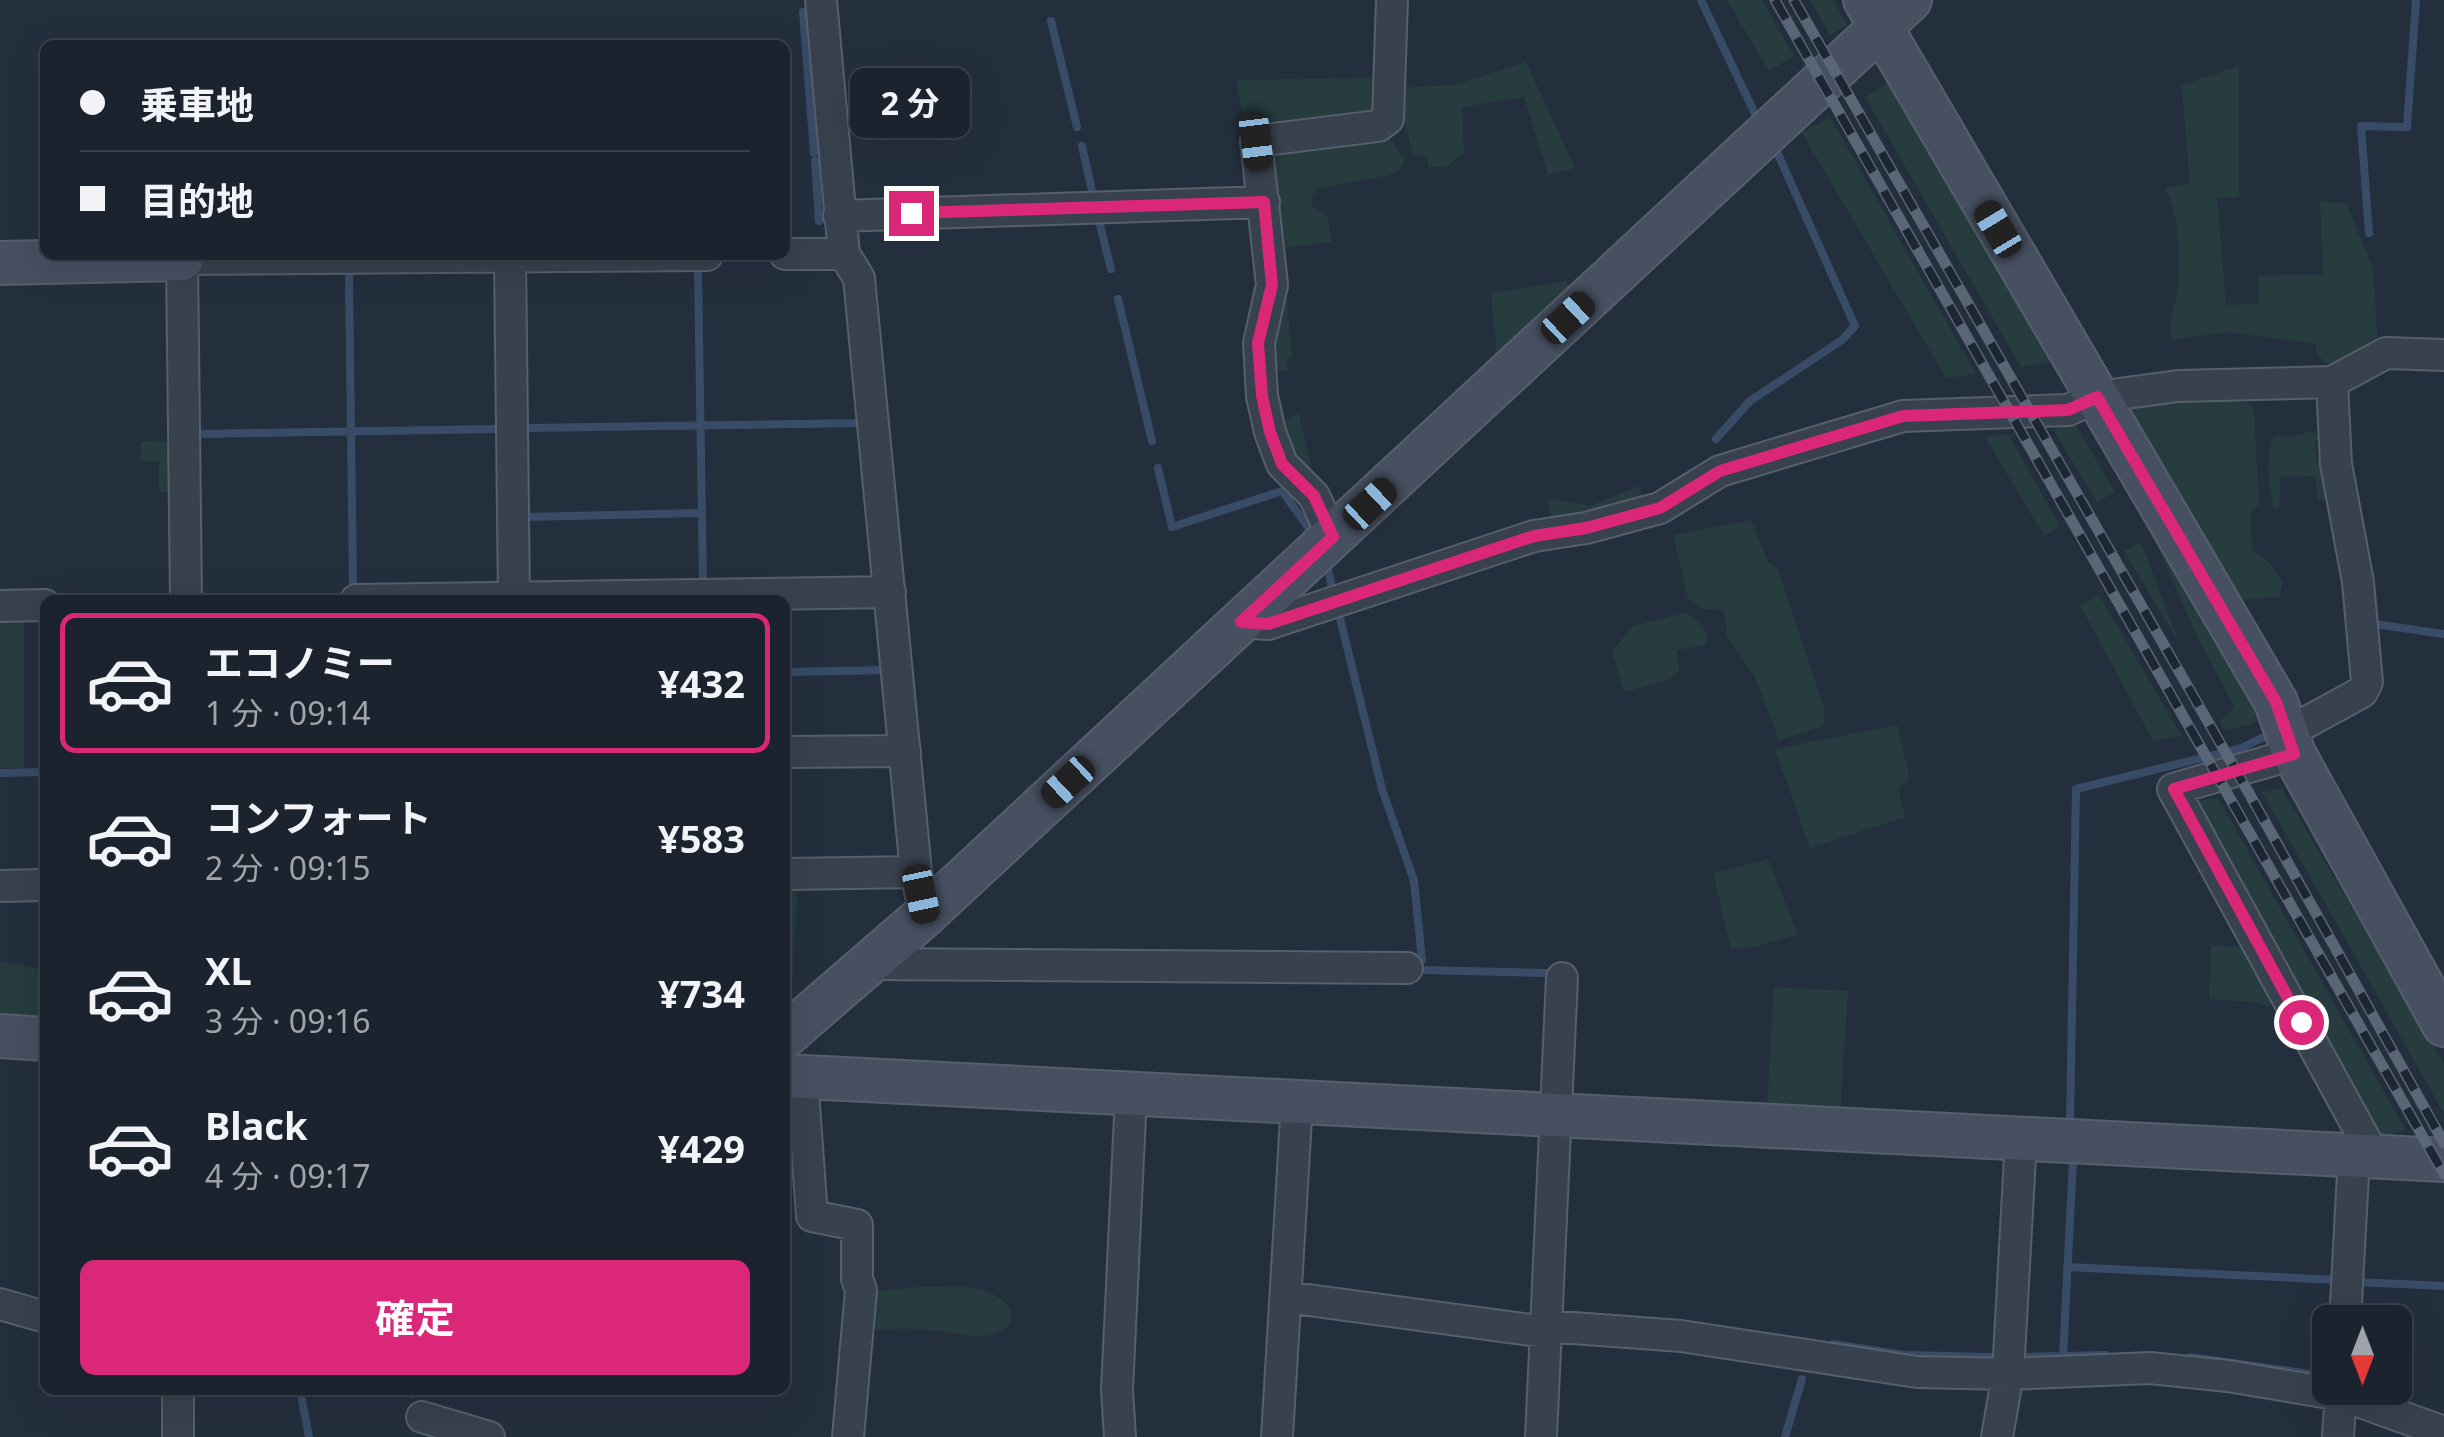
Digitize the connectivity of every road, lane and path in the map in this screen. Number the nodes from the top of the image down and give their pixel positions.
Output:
1 (821, 0) edge
2 (1392, 0) edge
3 (1885, 9) edge
4 (1264, 202) junction
5 (840, 216) junction
6 (790, 254) edge
7 (844, 254) junction
8 (182, 260) joint
9 (510, 260) edge
10 (0, 263) edge
11 (2444, 355) edge
12 (2332, 382) junction
13 (2097, 397) junction
14 (1333, 537) junction
15 (890, 592) junction
16 (186, 595) edge
17 (514, 595) edge
18 (702, 595) edge
19 (40, 605) edge
20 (0, 606) edge
21 (1241, 622) junction
22 (2290, 744) junction
23 (905, 751) junction
24 (790, 752) edge
25 (916, 872) junction
26 (790, 874) edge
27 (40, 885) edge
28 (0, 886) edge
29 (925, 915) junction
30 (868, 964) junction
31 (1407, 968) dead end
32 (1562, 978) dead end
33 (2444, 1025) edge
34 (790, 1032) edge
35 (0, 1036) edge
36 (40, 1038) edge
37 (794, 1077) edge
38 (1131, 1095) junction
39 (1297, 1102) junction
40 (1558, 1116) junction
41 (2021, 1138) junction
42 (2364, 1156) junction
43 (2444, 1160) edge
44 (1286, 1297) junction
45 (0, 1304) edge
46 (2346, 1305) edge
47 (40, 1316) edge
48 (1546, 1329) junction
49 (2008, 1374) junction
50 (2312, 1388) edge
51 (178, 1395) edge
52 (2340, 1405) edge
53 (2374, 1405) edge
54 (422, 1415) edge
55 (2444, 1432) edge
56 (178, 1437) edge
57 (489, 1437) edge
58 (848, 1437) edge
59 (1120, 1437) edge
60 (1277, 1437) edge
61 (1541, 1437) edge
62 (1997, 1437) edge
63 (2338, 1437) edge

1 - 5 street
2 - 4 street
3 - 13 street
3 - 14 street
4 - 5 street
4 - 14 street
5 - 7 street
6 - 7 street
7 - 15 street
8 - 10 street
8 - 16 street
9 - 17 street
11 - 12 street
12 - 13 street
12 - 22 street
13 - 21 street
13 - 22 street
14 - 21 street
15 - 18 street
15 - 23 street
19 - 20 street
21 - 29 street
22 - 33 street
22 - 42 street
23 - 24 street
23 - 25 street
25 - 26 street
25 - 29 street
27 - 28 street
29 - 30 street
30 - 31 street
30 - 34 street
32 - 40 street
35 - 36 street
37 - 38 street
37 - 58 street
38 - 39 street
38 - 59 street
39 - 40 street
39 - 44 street
40 - 41 street
40 - 48 street
41 - 42 street
41 - 49 street
42 - 43 street
42 - 46 street
44 - 48 street
44 - 60 street
45 - 47 street
48 - 49 street
48 - 61 street
49 - 50 street
49 - 62 street
51 - 56 street
52 - 63 street
53 - 55 street
54 - 57 street

